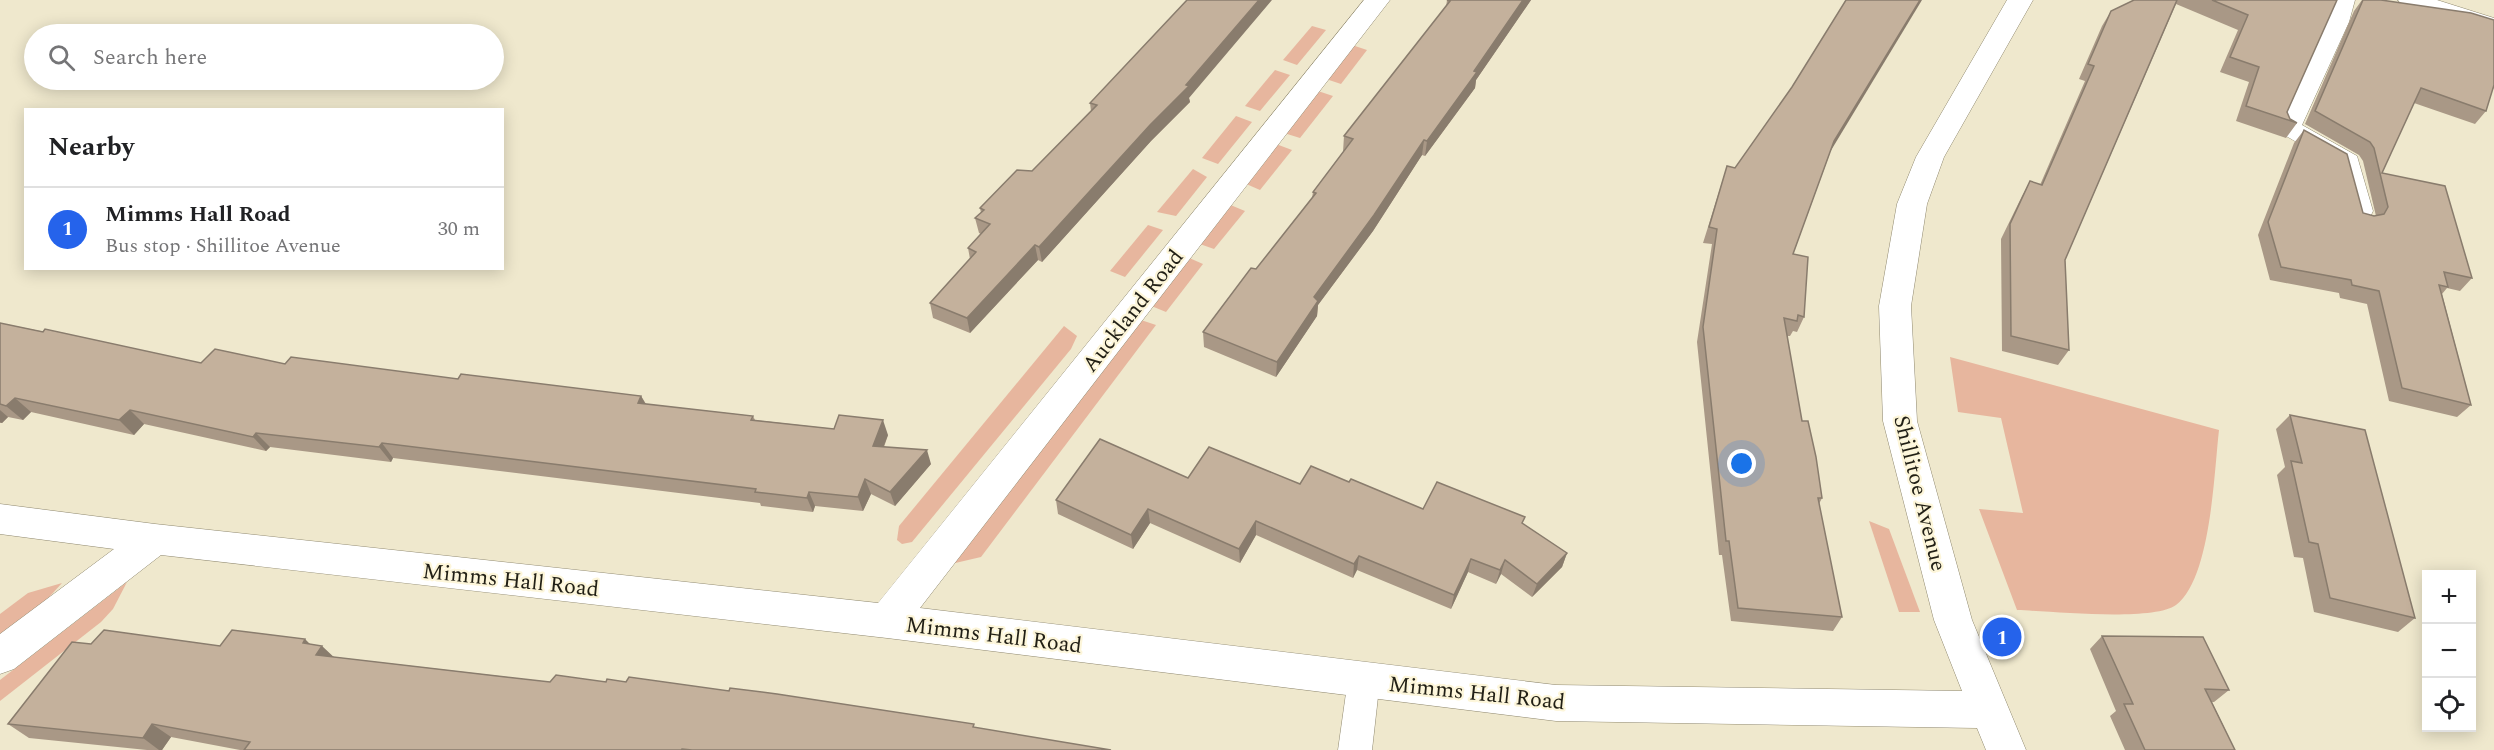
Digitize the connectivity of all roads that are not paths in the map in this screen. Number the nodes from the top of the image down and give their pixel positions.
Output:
1 (1377, 0) edge
2 (2020, 0) edge
3 (2345, 0) edge
4 (2411, 0) edge
5 (2494, 26) edge
6 (2363, 219) edge
7 (0, 519) edge
8 (155, 539) junction
9 (887, 621) junction
10 (0, 657) edge
11 (1364, 679) junction
12 (1991, 710) junction
13 (1355, 750) edge
14 (2006, 750) edge

1 - 9 street, Auckland Road
2 - 12 street, Shillitoe Avenue
3 - 6 lane
4 - 5 street
7 - 8 street, Mimms Hall Road
8 - 9 street, Mimms Hall Road
8 - 10 street
9 - 11 street, Mimms Hall Road
11 - 12 street, Mimms Hall Road
11 - 13 lane
12 - 14 street, Shillitoe Avenue

